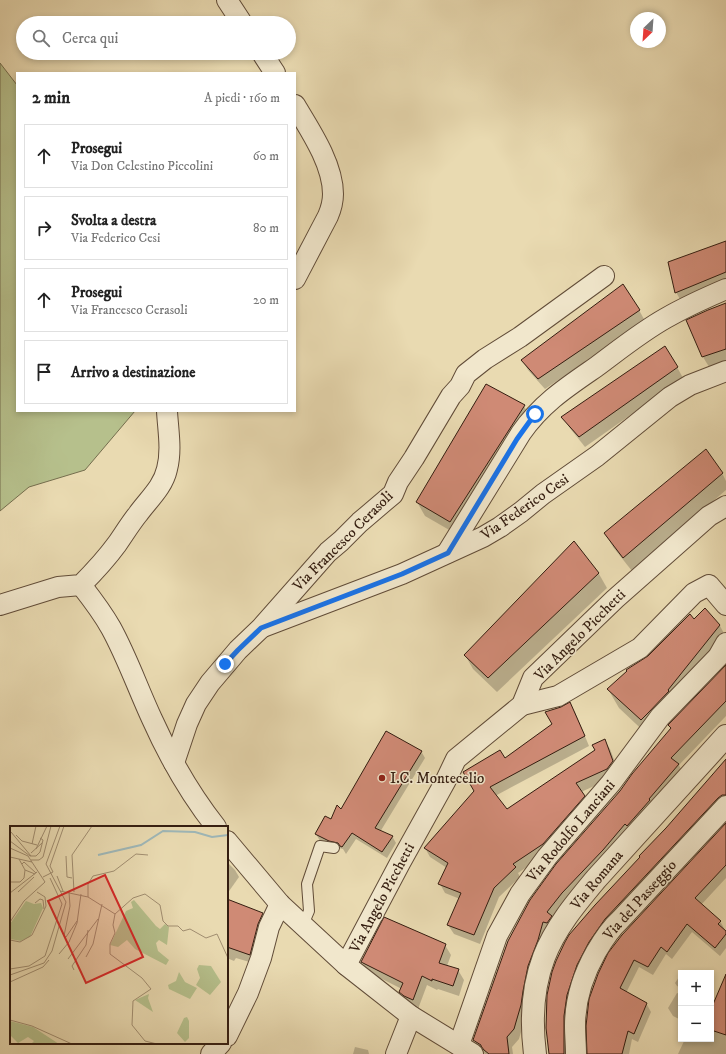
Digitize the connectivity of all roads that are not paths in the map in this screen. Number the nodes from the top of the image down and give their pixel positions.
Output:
1 (227, 0) edge
2 (237, 16) edge
3 (267, 60) edge
4 (274, 72) edge
5 (296, 107) edge
6 (604, 276) dead end
7 (296, 277) edge
8 (726, 289) edge
9 (726, 371) edge
10 (167, 412) edge
11 (726, 506) edge
12 (448, 553) junction
13 (81, 585) junction
14 (0, 605) edge
15 (726, 605) edge
16 (261, 628) junction
17 (726, 643) edge
18 (522, 705) junction
19 (726, 736) edge
20 (174, 763) junction
21 (726, 806) edge
22 (215, 826) edge
23 (228, 842) edge
24 (334, 848) dead end
25 (280, 904) junction
26 (303, 925) junction
27 (346, 965) junction
28 (411, 1016) junction
29 (228, 1034) edge
30 (220, 1044) edge
31 (460, 1049) edge
32 (211, 1054) edge
33 (396, 1054) edge
34 (535, 1054) edge
35 (576, 1054) edge

1 - 2 street
3 - 4 street
5 - 7 street
6 - 16 street, Via Francesco Cerasoli
8 - 12 street
9 - 12 street, Via Federico Cesi
10 - 13 street
11 - 18 street, Via Angelo Picchetti
12 - 16 street, Via Federico Cesi
13 - 14 street
13 - 20 street
15 - 18 street
16 - 20 street, Via Francesco Cerasoli
17 - 31 street, Via Rodolfo Lanciani
18 - 27 street, Via Angelo Picchetti
19 - 34 street, Via Romana
20 - 22 street
21 - 35 street, Via del Passeggio
23 - 25 street
24 - 26 lane
25 - 26 street
25 - 29 street
26 - 27 street
27 - 28 street
28 - 31 street
28 - 33 street
30 - 32 street

